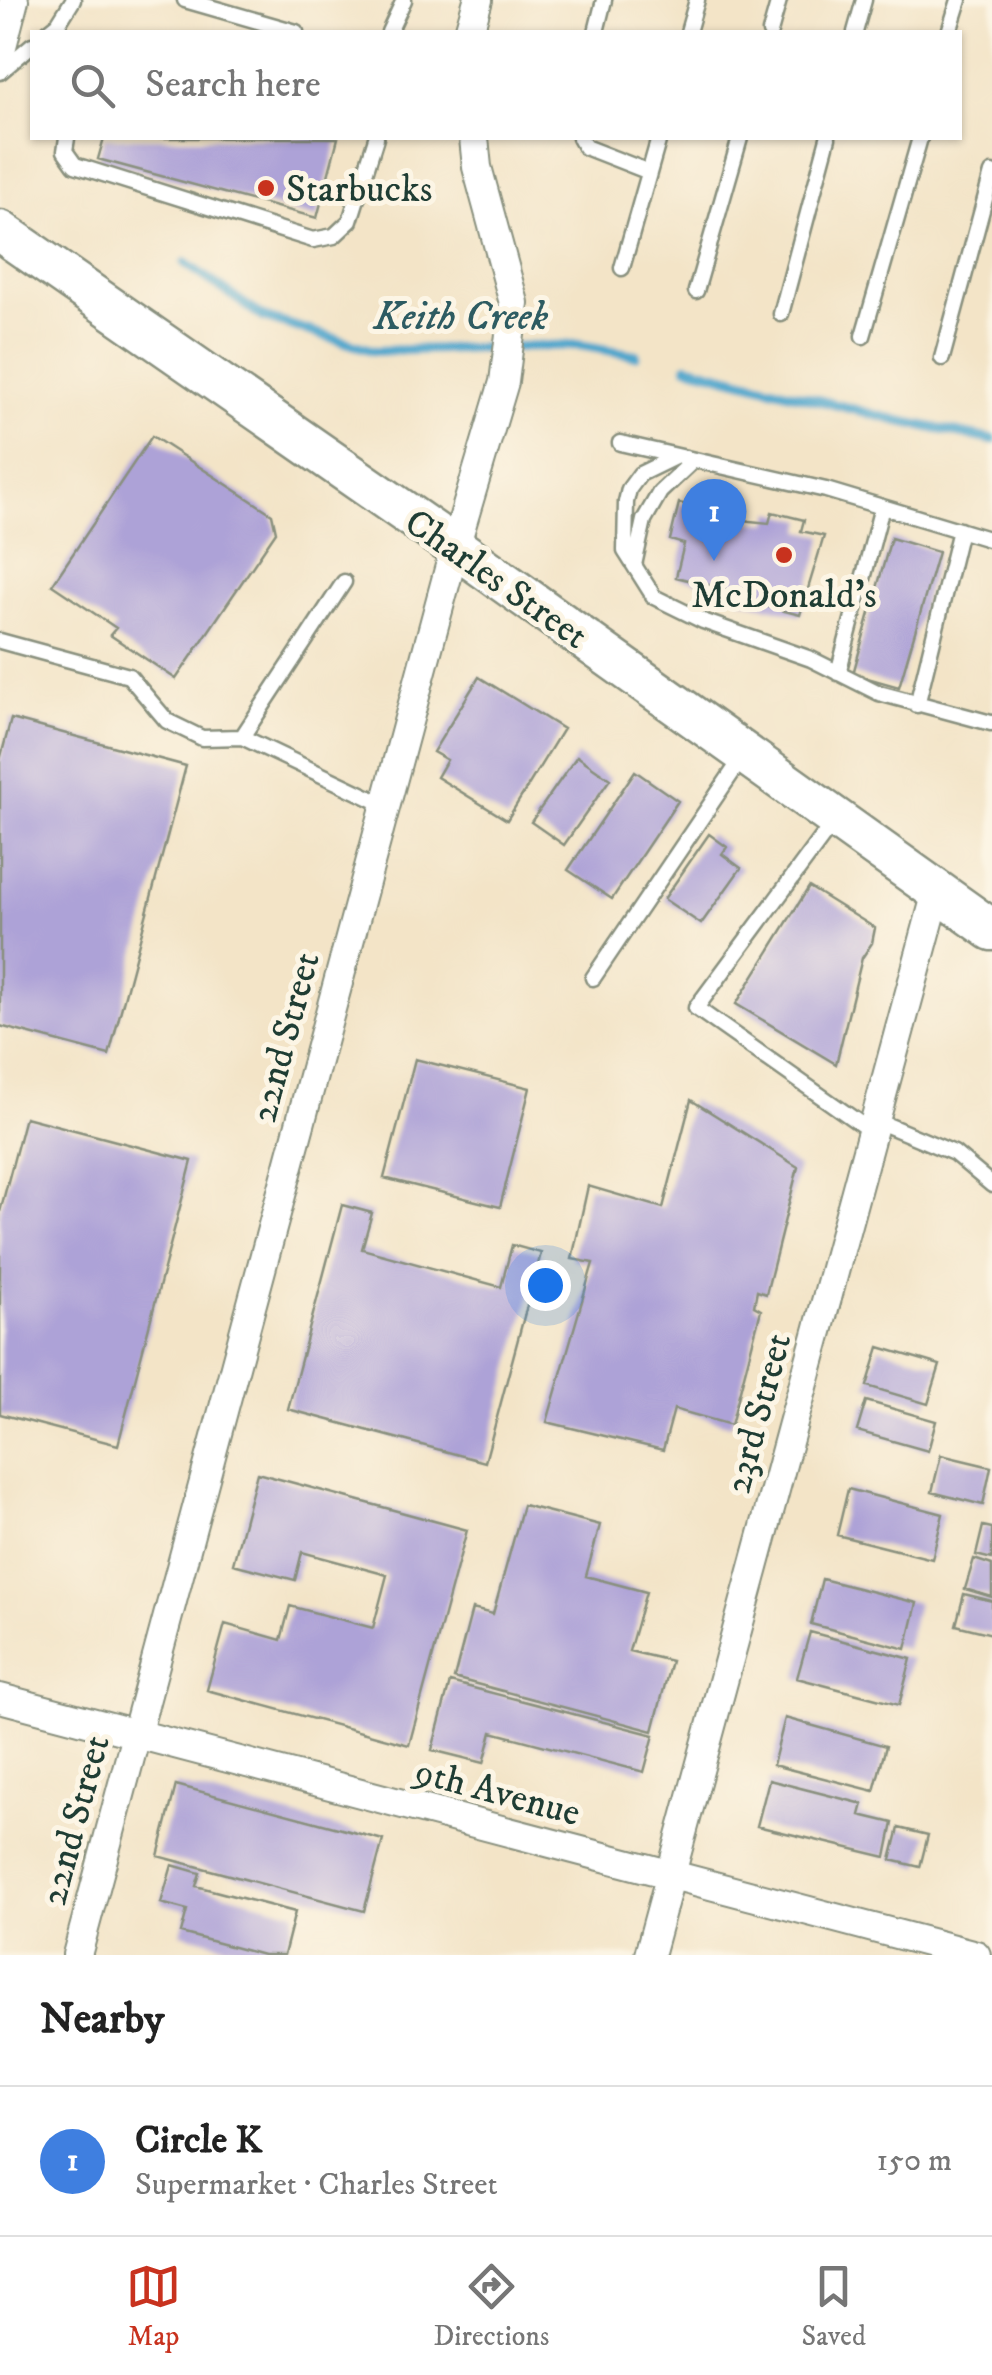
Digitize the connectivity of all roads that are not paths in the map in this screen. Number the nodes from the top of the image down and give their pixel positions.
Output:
1 (14, 0) edge
2 (73, 0) edge
3 (184, 0) edge
4 (404, 0) edge
5 (478, 0) edge
6 (604, 0) edge
7 (697, 0) edge
8 (779, 0) edge
9 (864, 0) edge
10 (958, 0) edge
11 (50, 30) edge
12 (289, 30) edge
13 (390, 30) edge
14 (470, 30) edge
15 (596, 30) edge
16 (689, 30) edge
17 (771, 30) edge
18 (856, 30) edge
19 (950, 30) edge
20 (30, 47) edge
21 (0, 54) edge
22 (0, 72) edge
23 (67, 140) edge
24 (375, 140) edge
25 (474, 140) edge
26 (581, 140) edge
27 (658, 140) edge
28 (739, 140) edge
29 (827, 140) edge
30 (919, 140) edge
31 (649, 172) junction
32 (992, 173) edge
33 (0, 230) edge
34 (622, 268) dead end
35 (696, 291) dead end
36 (781, 314) dead end
37 (863, 336) dead end
38 (942, 358) dead end
39 (620, 442) dead end
40 (678, 456) junction
41 (694, 460) junction
42 (882, 507) junction
43 (960, 530) junction
44 (992, 540) edge
45 (455, 547) junction
46 (634, 566) junction
47 (344, 582) dead end
48 (0, 640) edge
49 (838, 673) junction
50 (917, 705) junction
51 (991, 723) edge
52 (242, 736) junction
53 (745, 754) junction
54 (385, 805) junction
55 (836, 820) junction
56 (937, 892) junction
57 (992, 930) edge
58 (593, 978) dead end
59 (874, 1126) junction
60 (992, 1185) edge
61 (0, 1698) edge
62 (136, 1733) junction
63 (670, 1876) junction
64 (77, 1955) edge
65 (650, 1955) edge
66 (976, 1955) edge

1 - 21 street
2 - 11 lane
3 - 12 lane
4 - 13 lane
5 - 14 street
6 - 15 lane
7 - 16 lane
8 - 17 lane
9 - 18 lane
10 - 19 lane
20 - 22 lane
23 - 24 lane
25 - 45 street, 22nd Street
26 - 31 lane
27 - 31 lane
28 - 35 lane
29 - 36 lane
30 - 37 lane
31 - 34 lane
32 - 38 lane
33 - 45 main road, Charles Street
39 - 40 lane
40 - 41 lane
40 - 46 lane
41 - 42 lane
41 - 46 lane
42 - 43 lane
42 - 49 lane
43 - 44 lane
43 - 50 lane
45 - 53 main road, Charles Street
45 - 54 street, 22nd Street
46 - 49 lane
47 - 52 lane
48 - 52 lane
49 - 50 lane
50 - 51 lane
52 - 54 lane
53 - 55 main road, Charles Street
53 - 58 lane
54 - 62 street, 22nd Street
55 - 56 main road, Charles Street
55 - 59 lane
56 - 57 main road, Charles Street
56 - 59 street, 23rd Street
59 - 60 lane
59 - 63 street, 23rd Street
61 - 62 street, 9th Avenue
62 - 63 street, 9th Avenue
62 - 64 street, 22nd Street
63 - 65 street, 23rd Street
63 - 66 street, 9th Avenue

